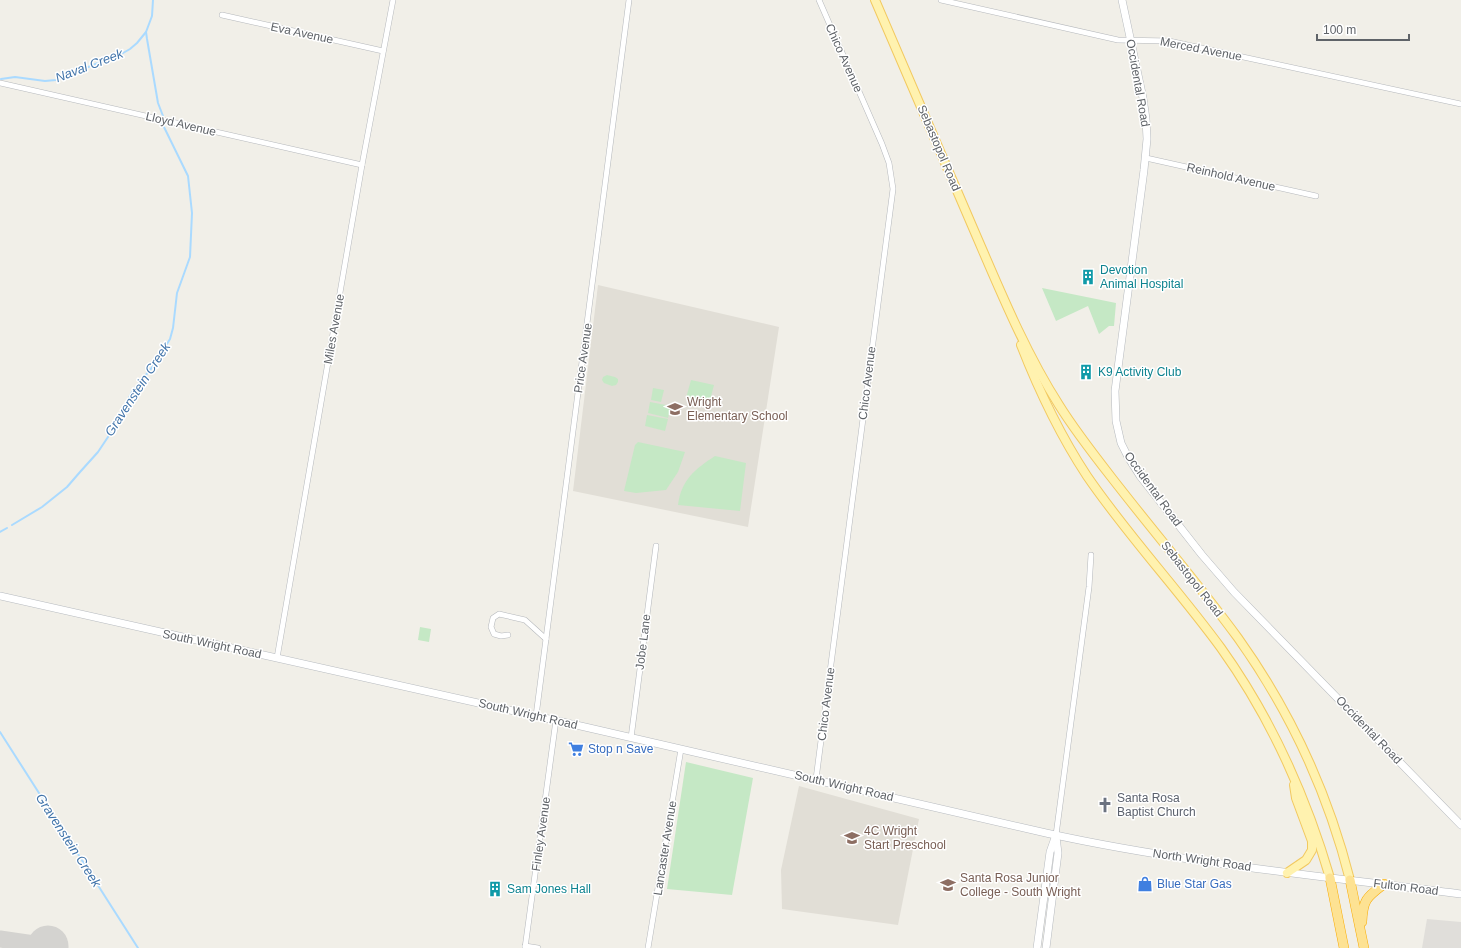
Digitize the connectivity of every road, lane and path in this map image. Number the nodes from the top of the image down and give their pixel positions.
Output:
1 (393, 0) edge
2 (629, 0) edge
3 (819, 0) edge
4 (875, 0) edge
5 (941, 0) edge
6 (1122, 0) edge
7 (222, 15) dead end
8 (1131, 41) junction
9 (383, 51) junction
10 (0, 83) edge
11 (1461, 104) edge
12 (1146, 158) junction
13 (362, 164) junction
14 (1316, 196) dead end
15 (1002, 296) junction
16 (656, 546) dead end
17 (1091, 555) dead end
18 (0, 596) edge
19 (508, 635) dead end
20 (546, 639) junction
21 (277, 658) junction
22 (536, 716) junction
23 (556, 720) junction
24 (631, 738) junction
25 (681, 749) junction
26 (1291, 770) junction
27 (816, 779) junction
28 (1461, 825) edge
29 (1056, 835) junction
30 (1287, 873) junction
31 (1330, 878) junction
32 (1350, 880) junction
33 (1384, 884) junction
34 (1461, 894) edge
35 (1362, 935) junction
36 (525, 947) edge
37 (538, 948) edge
38 (648, 948) edge
39 (1037, 948) edge
40 (1046, 948) edge
41 (1344, 948) edge
42 (1364, 948) edge

1 - 9 street, Miles Avenue
2 - 20 street, Price Avenue
3 - 27 street, Chico Avenue
4 - 15 main road, Sebastopol Road
5 - 8 street, Merced Avenue
6 - 8 main road, Occidental Road
7 - 9 street, Eva Avenue
8 - 11 street, Merced Avenue
8 - 12 main road, Occidental Road
9 - 13 street, Miles Avenue
10 - 13 street, Lloyd Avenue
12 - 14 street, Reinhold Avenue
12 - 28 main road, Occidental Road
13 - 21 street, Miles Avenue
15 - 26 main road, Sebastopol Road
15 - 32 main road, Sebastopol Road
16 - 24 street, Jobe Lane
17 - 29 street
18 - 21 main road, South Wright Road
19 - 20 street
20 - 22 street, Price Avenue
21 - 22 main road, South Wright Road
22 - 23 main road, South Wright Road
23 - 24 main road, South Wright Road
23 - 36 street, Finley Avenue
24 - 25 main road, South Wright Road
25 - 27 main road, South Wright Road
25 - 38 street, Lancaster Avenue
26 - 30 main road
26 - 31 main road, Sebastopol Road
27 - 29 main road, South Wright Road
29 - 30 main road, North Wright Road
29 - 39 main road
29 - 40 main road
30 - 31 main road, North Wright Road
31 - 32 main road, North Wright Road
31 - 41 highway
32 - 33 main road, Fulton Road
32 - 35 highway
33 - 34 main road, Fulton Road
33 - 35 highway
35 - 42 highway
36 - 37 street

